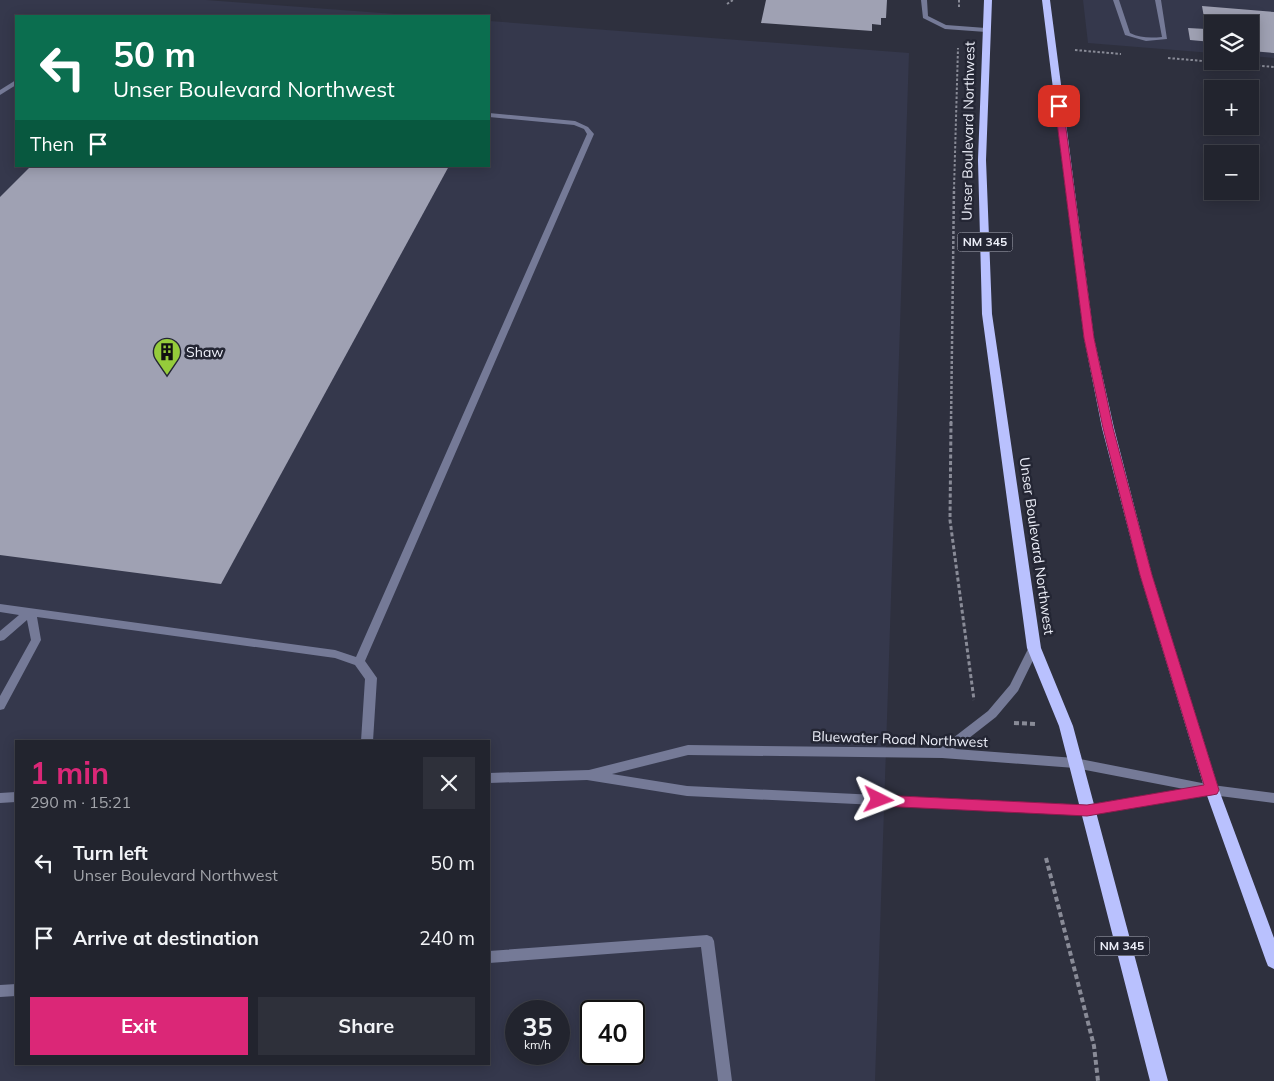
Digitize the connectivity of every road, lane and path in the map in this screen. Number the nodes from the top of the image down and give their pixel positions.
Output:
1 (733, 0) edge
2 (924, 0) edge
3 (959, 0) edge
4 (988, 0) edge
5 (1046, 0) edge
6 (1116, 0) edge
7 (1158, 0) edge
8 (727, 4) dead end
9 (958, 28) junction
10 (986, 30) junction
11 (1074, 49) dead end
12 (1122, 54) dead end
13 (1160, 57) dead end
14 (1274, 67) edge
15 (15, 83) edge
16 (0, 93) edge
17 (490, 115) edge
18 (0, 608) edge
19 (30, 612) junction
20 (0, 637) edge
21 (1034, 648) junction
22 (359, 662) junction
23 (974, 703) dead end
24 (0, 706) edge
25 (1006, 723) dead end
26 (1036, 724) dead end
27 (368, 740) edge
28 (942, 753) junction
29 (1075, 763) junction
30 (587, 775) junction
31 (490, 778) edge
32 (1212, 790) junction
33 (15, 797) edge
34 (0, 798) edge
35 (1274, 798) edge
36 (1087, 810) junction
37 (1046, 858) dead end
38 (490, 957) edge
39 (1274, 961) edge
40 (15, 990) edge
41 (0, 991) edge
42 (725, 1081) edge
43 (1098, 1081) edge
44 (1159, 1081) edge

1 - 8 path
2 - 9 street
3 - 9 path
4 - 10 main road, Unser Boulevard Northwest / NM 345
5 - 32 main road
6 - 7 street
9 - 10 street
9 - 23 path
10 - 21 main road, Unser Boulevard Northwest / NM 345
11 - 12 path
13 - 14 path
15 - 16 street
17 - 22 street
18 - 19 street
19 - 20 street
19 - 22 street
19 - 24 street
21 - 28 street
21 - 29 main road, Unser Boulevard Northwest / NM 345
22 - 27 street
25 - 26 path
28 - 29 street, Bluewater Road Northwest
28 - 30 street, Bluewater Road Northwest
29 - 32 street, Bluewater Road Northwest
29 - 36 main road, Unser Boulevard Northwest / NM 345
30 - 31 street, Bluewater Road Northwest
30 - 36 street, Bluewater Road Northwest
32 - 35 street, Bluewater Road Northwest
32 - 36 street, Bluewater Road Northwest
32 - 39 main road
33 - 34 street
36 - 44 main road, Unser Boulevard Northwest / NM 345
37 - 43 path
38 - 42 street
40 - 41 street

